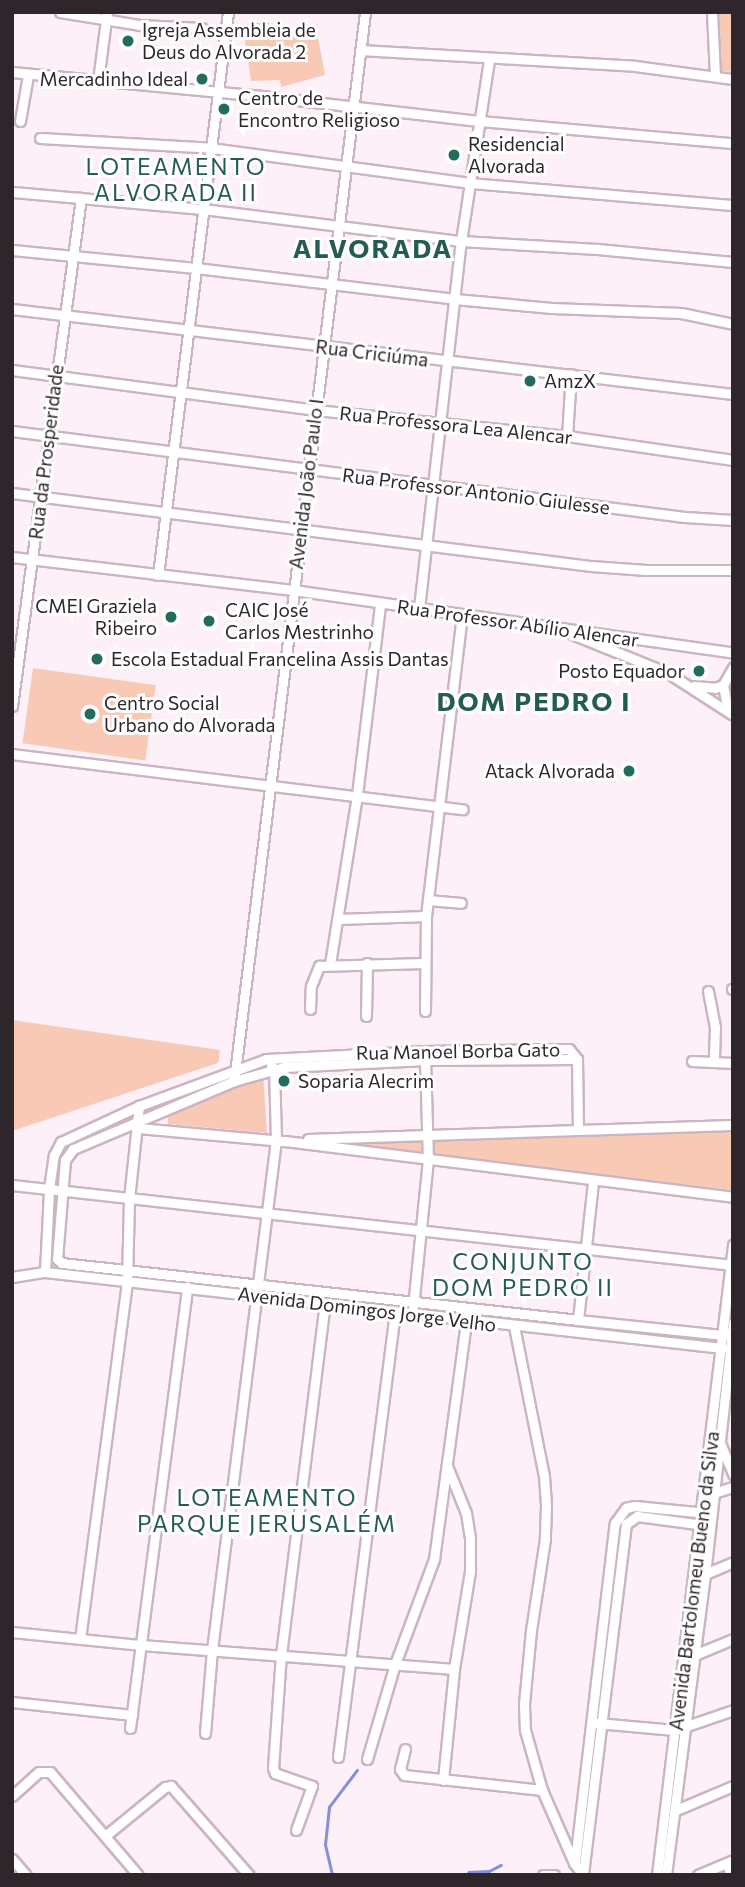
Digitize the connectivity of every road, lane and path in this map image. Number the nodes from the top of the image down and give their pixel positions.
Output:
1 (60, 12) edge
2 (228, 12) edge
3 (365, 12) edge
4 (712, 12) edge
5 (106, 16) edge
6 (202, 28) dead end
7 (265, 29) dead end
8 (226, 33) junction
9 (360, 50) junction
10 (489, 60) junction
11 (12, 72) edge
12 (27, 75) junction
13 (715, 76) junction
14 (733, 79) edge
15 (99, 81) junction
16 (217, 92) junction
17 (355, 108) junction
18 (20, 121) dead end
19 (479, 121) junction
20 (40, 138) dead end
21 (733, 143) edge
22 (211, 148) junction
23 (347, 167) junction
24 (470, 183) junction
25 (12, 192) edge
26 (81, 198) junction
27 (733, 205) edge
28 (203, 209) junction
29 (339, 228) junction
30 (461, 242) junction
31 (12, 250) edge
32 (73, 256) junction
33 (733, 262) edge
34 (196, 268) junction
35 (331, 285) junction
36 (456, 299) junction
37 (12, 309) edge
38 (65, 315) junction
39 (733, 324) edge
40 (189, 331) junction
41 (323, 346) junction
42 (449, 362) junction
43 (12, 370) edge
44 (571, 374) junction
45 (55, 376) junction
46 (181, 391) junction
47 (733, 394) edge
48 (316, 410) junction
49 (442, 422) junction
50 (12, 431) edge
51 (48, 435) junction
52 (567, 436) junction
53 (174, 450) junction
54 (733, 460) edge
55 (310, 470) junction
56 (436, 485) junction
57 (12, 493) edge
58 (40, 496) junction
59 (166, 512) junction
60 (733, 520) edge
61 (302, 529) junction
62 (427, 544) junction
63 (12, 556) edge
64 (33, 559) junction
65 (733, 570) edge
66 (158, 575) junction
67 (293, 590) junction
68 (380, 604) junction
69 (419, 608) junction
70 (461, 615) junction
71 (557, 628) junction
72 (637, 639) junction
73 (17, 644) edge
74 (729, 652) edge
75 (630, 656) junction
76 (733, 668) edge
77 (723, 685) junction
78 (692, 686) junction
79 (12, 703) edge
80 (730, 713) edge
81 (12, 754) edge
82 (270, 786) junction
83 (357, 795) junction
84 (438, 806) junction
85 (464, 809) dead end
86 (428, 900) junction
87 (461, 903) dead end
88 (426, 916) junction
89 (338, 919) junction
90 (367, 963) junction
91 (424, 963) junction
92 (330, 964) junction
93 (708, 991) dead end
94 (310, 1009) dead end
95 (425, 1011) dead end
96 (366, 1016) dead end
97 (425, 1056) junction
98 (266, 1059) junction
99 (692, 1061) dead end
100 (714, 1061) junction
101 (733, 1063) edge
102 (236, 1068) junction
103 (274, 1069) junction
104 (234, 1081) junction
105 (166, 1095) junction
106 (139, 1106) junction
107 (162, 1111) junction
108 (138, 1124) junction
109 (733, 1125) edge
110 (578, 1129) junction
111 (163, 1130) junction
112 (428, 1133) junction
113 (281, 1140) junction
114 (428, 1160) junction
115 (593, 1181) junction
116 (12, 1185) edge
117 (49, 1189) junction
118 (61, 1191) junction
119 (733, 1197) edge
120 (129, 1199) junction
121 (268, 1213) junction
122 (421, 1231) junction
123 (733, 1245) edge
124 (585, 1249) junction
125 (57, 1259) joint
126 (732, 1265) edge
127 (125, 1270) junction
128 (45, 1272) junction
129 (12, 1277) edge
130 (127, 1281) junction
131 (259, 1284) junction
132 (187, 1287) junction
133 (257, 1296) junction
134 (414, 1301) junction
135 (325, 1304) junction
136 (469, 1308) junction
137 (395, 1313) junction
138 (412, 1315) junction
139 (467, 1321) junction
140 (578, 1321) junction
141 (514, 1326) junction
142 (730, 1330) edge
143 (729, 1345) edge
144 (733, 1413) edge
145 (723, 1418) junction
146 (716, 1442) junction
147 (446, 1464) junction
148 (733, 1474) edge
149 (733, 1488) edge
150 (714, 1493) junction
151 (707, 1513) junction
152 (615, 1523) junction
153 (626, 1524) junction
154 (705, 1525) junction
155 (733, 1562) edge
156 (705, 1574) junction
157 (613, 1589) junction
158 (12, 1632) edge
159 (80, 1639) junction
160 (733, 1639) edge
161 (141, 1645) junction
162 (212, 1650) junction
163 (281, 1655) junction
164 (695, 1656) junction
165 (684, 1659) junction
166 (351, 1660) junction
167 (395, 1664) junction
168 (454, 1669) junction
169 (12, 1702) edge
170 (733, 1710) edge
171 (132, 1715) junction
172 (597, 1723) junction
173 (130, 1728) dead end
174 (680, 1730) junction
175 (205, 1733) dead end
176 (405, 1749) dead end
177 (338, 1757) dead end
178 (367, 1759) dead end
179 (443, 1780) junction
180 (733, 1786) edge
181 (542, 1790) junction
182 (12, 1796) edge
183 (676, 1810) junction
184 (296, 1830) dead end
185 (105, 1836) junction
186 (12, 1859) edge
187 (730, 1862) edge
188 (574, 1863) junction
189 (26, 1875) edge
190 (138, 1875) edge
191 (249, 1875) edge
192 (542, 1875) edge
193 (554, 1875) edge
194 (583, 1875) edge
195 (657, 1875) edge
196 (666, 1875) edge
197 (698, 1875) edge
198 (731, 1875) edge

1 - 5 street
2 - 8 street
3 - 9 street, Avenida João Paulo I
4 - 13 street
5 - 6 street
5 - 15 street
7 - 8 street
8 - 16 street
9 - 10 street
9 - 17 street, Avenida João Paulo I
10 - 13 street
10 - 19 street
11 - 12 street
12 - 15 street
12 - 18 street
13 - 14 street
15 - 16 street
16 - 17 street
16 - 22 street
17 - 19 street
17 - 23 street, Avenida João Paulo I
19 - 21 street
19 - 24 street
20 - 22 street
22 - 23 street
22 - 28 street
23 - 24 street
23 - 29 street, Avenida João Paulo I
24 - 27 street
24 - 30 street
25 - 26 street
26 - 28 street
26 - 32 street, Rua da Prosperidade
28 - 29 street
28 - 34 street
29 - 30 street
29 - 35 street, Avenida João Paulo I
30 - 33 street
30 - 36 street
31 - 32 street
32 - 34 street
32 - 38 street, Rua da Prosperidade
34 - 35 street
34 - 40 street
35 - 36 street
35 - 41 street, Avenida João Paulo I
36 - 39 street
36 - 42 street
37 - 38 street, Rua Criciúma
38 - 40 street, Rua Criciúma
38 - 45 street, Rua da Prosperidade
40 - 41 street, Rua Criciúma
40 - 46 street
41 - 42 street, Rua Criciúma
41 - 48 street, Avenida João Paulo I
42 - 44 street, Rua Criciúma
42 - 49 street
43 - 45 street, Rua Professora Lea Alencar
44 - 47 street, Rua Criciúma
44 - 52 street
45 - 46 street, Rua Professora Lea Alencar
45 - 51 street, Rua da Prosperidade
46 - 48 street, Rua Professora Lea Alencar
46 - 53 street
48 - 49 street, Rua Professora Lea Alencar
48 - 55 street, Avenida João Paulo I
49 - 52 street, Rua Professora Lea Alencar
49 - 56 street
50 - 51 street, Rua Professor Antonio Giulesse
51 - 53 street, Rua Professor Antonio Giulesse
51 - 58 street, Rua da Prosperidade
52 - 54 street, Rua Professora Lea Alencar
53 - 55 street, Rua Professor Antonio Giulesse
53 - 59 street
55 - 56 street, Rua Professor Antonio Giulesse
55 - 61 street, Avenida João Paulo I
56 - 60 street, Rua Professor Antonio Giulesse
56 - 62 street
57 - 58 street
58 - 59 street
58 - 64 street, Rua da Prosperidade
59 - 61 street
59 - 66 street
61 - 62 street
61 - 67 street, Avenida João Paulo I
62 - 65 street
62 - 69 street
63 - 64 street, Rua Professor Abílio Alencar
64 - 66 street, Rua Professor Abílio Alencar
64 - 73 street, Rua da Prosperidade
66 - 67 street, Rua Professor Abílio Alencar
67 - 68 street, Rua Professor Abílio Alencar
67 - 82 street, Avenida João Paulo I
68 - 69 street, Rua Professor Abílio Alencar
68 - 83 street
69 - 70 street, Rua Professor Abílio Alencar
70 - 71 street, Rua Professor Abílio Alencar
70 - 84 street
71 - 72 street, Rua Professor Abílio Alencar
71 - 75 street
72 - 74 street, Rua Professor Abílio Alencar
72 - 75 street
73 - 79 street, Rua da Prosperidade
74 - 76 street
75 - 78 street
76 - 77 street
77 - 78 street
77 - 80 street
78 - 80 street
81 - 82 street
82 - 83 street
82 - 102 street, Avenida João Paulo I
83 - 84 street
83 - 89 street
84 - 85 street
84 - 86 street
86 - 87 street
86 - 88 street
88 - 89 street
88 - 91 street
89 - 92 street
90 - 91 street
90 - 92 street
90 - 96 street
91 - 95 street
92 - 94 street
93 - 100 street
97 - 98 street, Rua Manoel Borba Gato
97 - 103 street, Rua Manoel Borba Gato
97 - 110 street, Rua Manoel Borba Gato
97 - 112 street
98 - 102 street, Rua Manoel Borba Gato
98 - 103 street
99 - 100 street
100 - 101 street
102 - 104 street, Avenida João Paulo I
102 - 105 street, Rua Manoel Borba Gato
103 - 104 street, Rua Manoel Borba Gato
103 - 113 street
104 - 107 street, Rua Manoel Borba Gato
105 - 106 street, Rua Manoel Borba Gato
105 - 107 street
106 - 108 street
106 - 117 street, Rua Manoel Borba Gato
107 - 108 street, Rua Manoel Borba Gato
107 - 111 street
108 - 111 street
108 - 118 street, Rua Manoel Borba Gato
108 - 120 street
109 - 110 street
110 - 112 street
111 - 113 street
112 - 113 street
112 - 114 street
113 - 114 street
113 - 121 street
114 - 115 street
114 - 122 street
115 - 119 street
115 - 124 street
116 - 117 street
117 - 118 street
117 - 128 street, Rua Manoel Borba Gato
118 - 120 street
118 - 125 street, Rua Manoel Borba Gato
120 - 121 street
120 - 127 street
121 - 122 street
121 - 131 street
122 - 124 street
122 - 134 street
123 - 126 street, Avenida Bartolomeu Bueno da Silva
124 - 126 street
124 - 140 street
125 - 127 street, Avenida Domingos Jorge Velho
126 - 142 street, Avenida Bartolomeu Bueno da Silva
127 - 130 street
127 - 131 street, Avenida Domingos Jorge Velho
128 - 129 street, Avenida Domingos Jorge Velho
128 - 130 street, Avenida Domingos Jorge Velho
130 - 132 street, Avenida Domingos Jorge Velho
130 - 159 street
131 - 133 street
131 - 134 street, Avenida Domingos Jorge Velho
132 - 133 street, Avenida Domingos Jorge Velho
132 - 161 street
133 - 135 street, Avenida Domingos Jorge Velho
133 - 162 street
134 - 136 street, Avenida Domingos Jorge Velho
134 - 138 street
135 - 137 street, Avenida Domingos Jorge Velho
135 - 163 street
136 - 139 street
136 - 140 street, Avenida Domingos Jorge Velho
137 - 138 street, Avenida Domingos Jorge Velho
137 - 166 street
138 - 139 street, Avenida Domingos Jorge Velho
139 - 141 street, Avenida Domingos Jorge Velho
139 - 147 street
140 - 142 street, Avenida Domingos Jorge Velho
141 - 143 street, Avenida Domingos Jorge Velho
141 - 181 street
142 - 143 street, Avenida Bartolomeu Bueno da Silva
143 - 145 street, Avenida Bartolomeu Bueno da Silva
143 - 146 street, Avenida Bartolomeu Bueno da Silva
144 - 145 street
145 - 146 street, Avenida Bartolomeu Bueno da Silva
146 - 148 street
146 - 150 street, Avenida Bartolomeu Bueno da Silva
146 - 151 street, Avenida Bartolomeu Bueno da Silva
147 - 167 street
147 - 168 street
149 - 150 street
150 - 151 street, Avenida Bartolomeu Bueno da Silva
151 - 152 street
151 - 154 street, Avenida Bartolomeu Bueno da Silva
152 - 153 street
152 - 157 street
153 - 154 street
153 - 157 street
154 - 156 street, Avenida Bartolomeu Bueno da Silva
154 - 165 street, Avenida Bartolomeu Bueno da Silva
155 - 156 street
156 - 164 street, Avenida Bartolomeu Bueno da Silva
157 - 172 street
158 - 159 street
159 - 161 street
160 - 164 street
161 - 162 street
161 - 171 street
162 - 163 street
162 - 175 street
163 - 166 street
163 - 184 street
164 - 165 street
164 - 174 street, Avenida Bartolomeu Bueno da Silva
165 - 174 street, Avenida Bartolomeu Bueno da Silva
166 - 167 street
166 - 177 street
167 - 168 street
167 - 178 street
168 - 179 street
169 - 171 street
170 - 174 street
171 - 173 street
172 - 174 street
172 - 188 street
172 - 194 street
174 - 183 street, Avenida Bartolomeu Bueno da Silva
174 - 195 street, Avenida Bartolomeu Bueno da Silva
176 - 179 street
179 - 181 street
180 - 183 street
181 - 188 street
182 - 185 street
183 - 196 street, Avenida Bartolomeu Bueno da Silva
185 - 190 street
185 - 191 street
186 - 189 street
187 - 197 street
187 - 198 street
188 - 194 street
192 - 193 street

